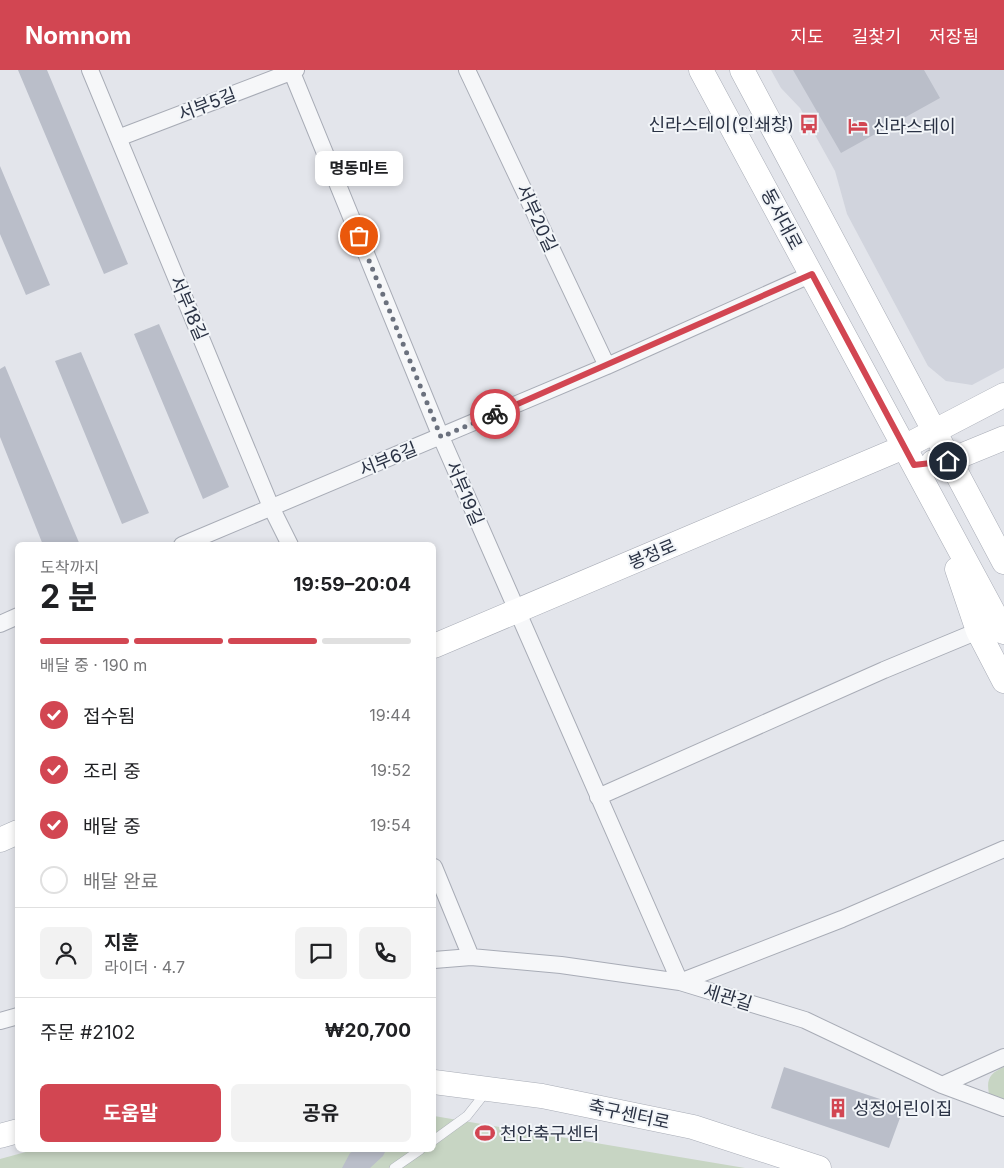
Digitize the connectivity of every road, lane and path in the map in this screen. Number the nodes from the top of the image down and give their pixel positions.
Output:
1 (90, 70) edge
2 (467, 70) edge
3 (701, 70) edge
4 (742, 70) edge
5 (293, 71) edge
6 (118, 138) junction
7 (812, 274) junction
8 (607, 366) junction
9 (1004, 395) edge
10 (932, 431) junction
11 (441, 437) junction
12 (1004, 438) edge
13 (909, 456) junction
14 (948, 461) junction
15 (964, 490) junction
16 (934, 504) junction
17 (271, 506) junction
18 (189, 542) edge
19 (289, 542) edge
20 (1004, 550) edge
21 (1004, 562) edge
22 (516, 611) junction
23 (15, 617) edge
24 (0, 624) edge
25 (978, 631) junction
26 (1004, 632) edge
27 (436, 645) edge
28 (1004, 681) edge
29 (598, 797) junction
30 (15, 833) edge
31 (0, 840) edge
32 (1004, 849) edge
33 (436, 872) edge
34 (472, 958) junction
35 (436, 960) edge
36 (680, 982) junction
37 (15, 1017) edge
38 (0, 1021) edge
39 (1004, 1057) edge
40 (436, 1082) edge
41 (942, 1085) junction
42 (488, 1089) junction
43 (1004, 1108) edge
44 (15, 1132) edge
45 (0, 1136) edge
46 (436, 1139) edge
47 (417, 1152) edge
48 (394, 1168) edge
49 (819, 1168) edge

1 - 6 street, 서부18길
2 - 8 street, 서부20길
3 - 7 street, 동서대로
4 - 10 street, 동서대로
5 - 6 street, 서부5길
5 - 11 street, 서부19길
6 - 17 street, 서부18길
7 - 8 street, 서부6길
7 - 13 street, 동서대로
8 - 11 street, 서부6길
9 - 10 street, 봉정로
10 - 13 street, 봉정로
10 - 14 street, 동서대로
11 - 17 street, 서부6길
11 - 22 street, 서부19길
12 - 14 street, 봉정로
13 - 14 street, 봉정로
13 - 16 street, 동서대로
13 - 22 street, 봉정로
14 - 15 street, 동서대로
15 - 20 street
15 - 21 street, 동서대로
16 - 25 street
16 - 26 street, 동서대로
17 - 18 street, 서부6길
17 - 19 street, 서부18길
22 - 27 street, 봉정로
22 - 29 street, 서부19길
23 - 24 street
25 - 28 street
25 - 29 street
29 - 36 street, 서부19길
30 - 31 street
32 - 36 street
33 - 34 street
34 - 35 street, 세관길
34 - 36 street, 세관길
36 - 41 street, 세관길
37 - 38 street
39 - 41 street
40 - 42 street, 축구센터로
41 - 43 street, 세관길
42 - 46 lane
42 - 49 street, 축구센터로
44 - 45 street
47 - 48 lane

